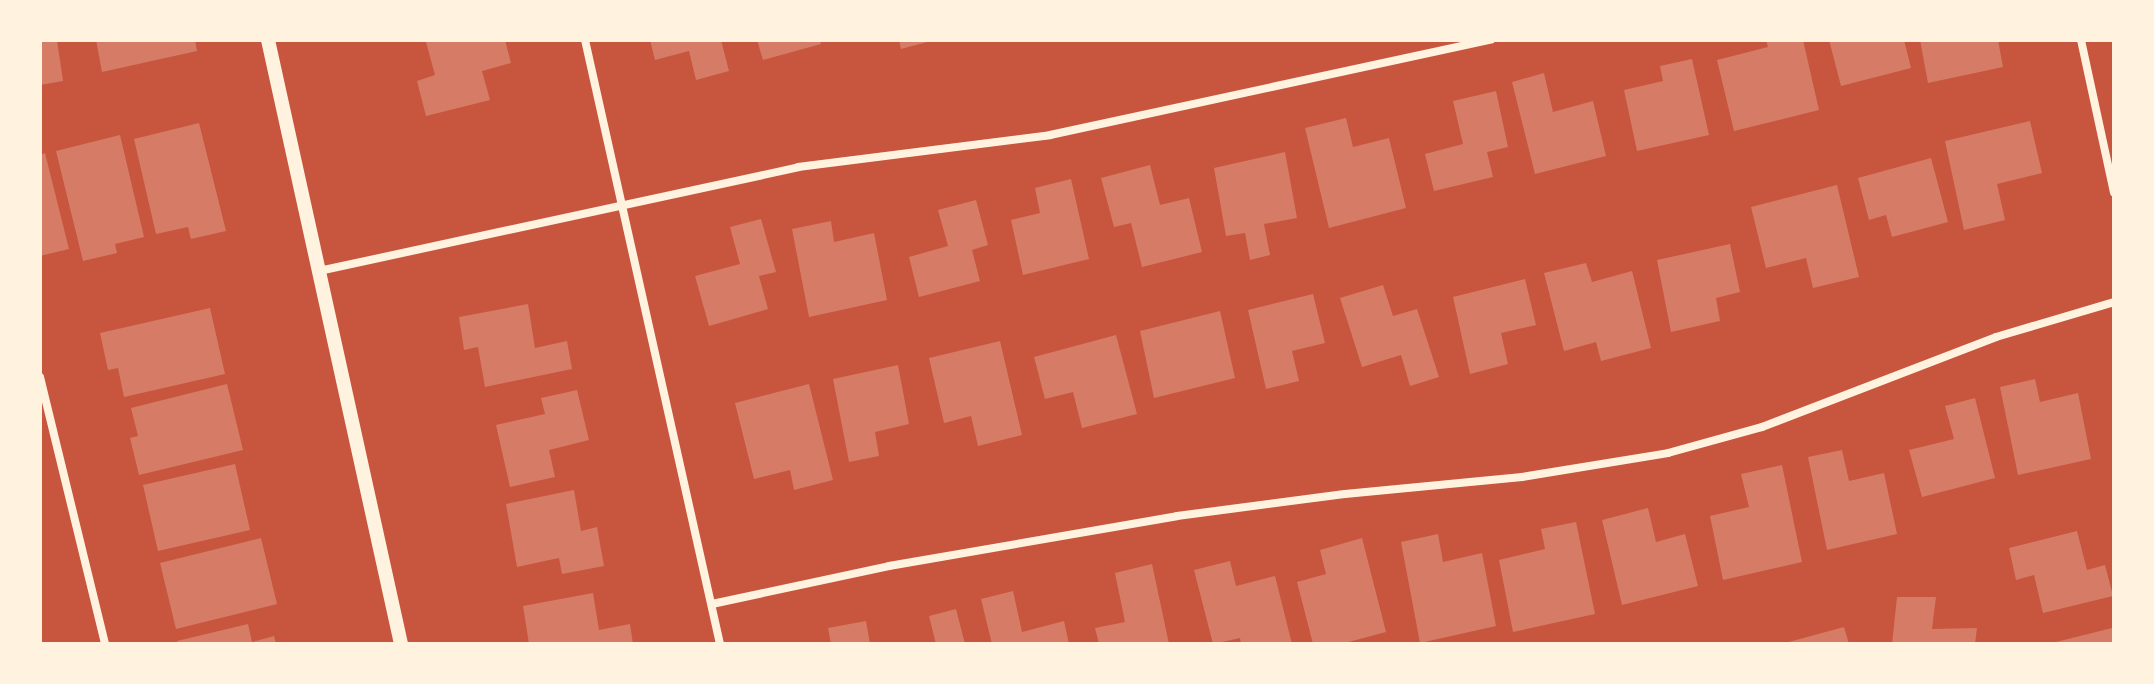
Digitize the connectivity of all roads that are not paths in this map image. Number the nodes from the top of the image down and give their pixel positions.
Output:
1 (268, 40) edge
2 (585, 40) edge
3 (1491, 40) edge
4 (2081, 40) edge
5 (2114, 192) edge
6 (622, 203) junction
7 (319, 271) junction
8 (2114, 302) edge
9 (40, 377) edge
10 (712, 604) junction
11 (105, 644) edge
12 (401, 644) edge
13 (720, 644) edge

1 - 7 street
2 - 6 street
3 - 6 street
4 - 5 street
6 - 7 street
6 - 10 street
7 - 12 street
8 - 10 street
9 - 11 street
10 - 13 street

